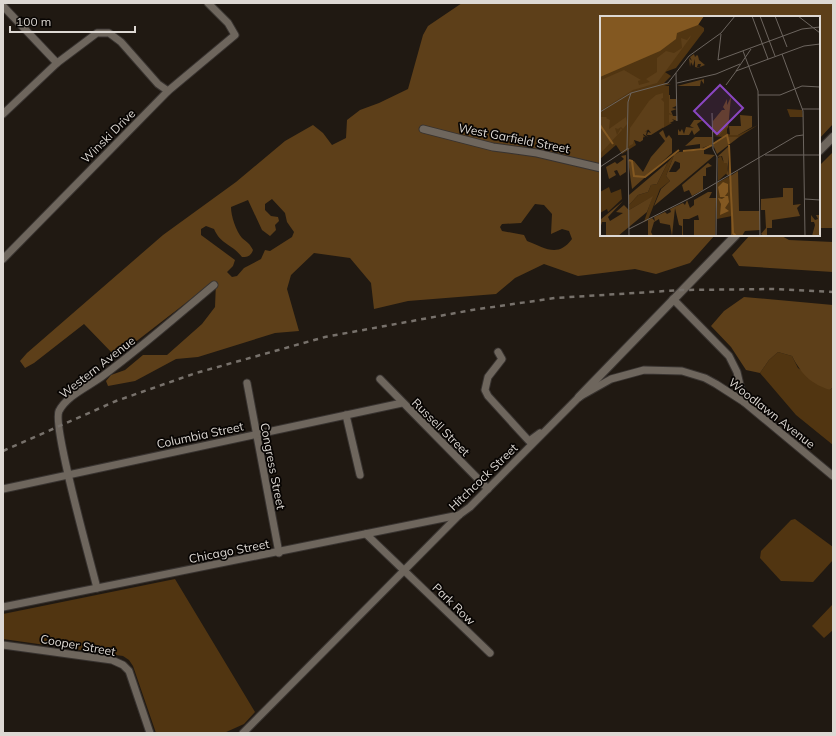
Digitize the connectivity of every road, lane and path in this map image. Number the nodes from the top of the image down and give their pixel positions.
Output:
1 (208, 3) edge
2 (3, 6) edge
3 (57, 63) junction
4 (168, 91) junction
5 (3, 114) edge
6 (424, 129) dead end
7 (833, 137) edge
8 (820, 150) edge
9 (600, 168) edge
10 (735, 236) edge
11 (3, 259) edge
12 (214, 285) dead end
13 (673, 299) junction
14 (498, 352) dead end
15 (380, 379) dead end
16 (247, 383) dead end
17 (579, 397) junction
18 (744, 402) junction
19 (402, 403) junction
20 (346, 415) junction
21 (552, 426) junction
22 (256, 435) junction
23 (68, 474) junction
24 (360, 476) dead end
25 (833, 476) edge
26 (3, 489) edge
27 (488, 490) junction
28 (459, 516) junction
29 (366, 534) junction
30 (279, 553) junction
31 (404, 571) junction
32 (97, 588) junction
33 (3, 606) edge
34 (3, 645) edge
35 (490, 653) dead end
36 (150, 733) edge
37 (243, 733) edge

1 - 4 street, Winski Drive
2 - 3 street
3 - 4 street
3 - 5 street
4 - 11 street, Winski Drive
6 - 9 street, West Garfield Street
7 - 8 street
10 - 13 street, Hitchcock Street
12 - 23 street, Western Avenue
13 - 17 street, Hitchcock Street
13 - 18 street
14 - 21 street
15 - 19 street, Russell Street
16 - 22 street, Congress Street
17 - 18 street, Woodlawn Avenue
17 - 21 street, Hitchcock Street
18 - 25 street, Woodlawn Avenue
19 - 20 street, Columbia Street
19 - 27 street, Russell Street
20 - 22 street, Columbia Street
20 - 24 street
21 - 27 street, Hitchcock Street
22 - 23 street, Columbia Street
22 - 30 street, Congress Street
23 - 26 street, Columbia Street
23 - 32 street, Western Avenue
27 - 28 street, Hitchcock Street
28 - 29 street, Chicago Street
28 - 31 street, Hitchcock Street
29 - 30 street, Chicago Street
29 - 31 street, Park Row
30 - 32 street, Chicago Street
31 - 35 street, Park Row
31 - 37 street, Hitchcock Street
32 - 33 street, Chicago Street
34 - 36 street, Cooper Street

